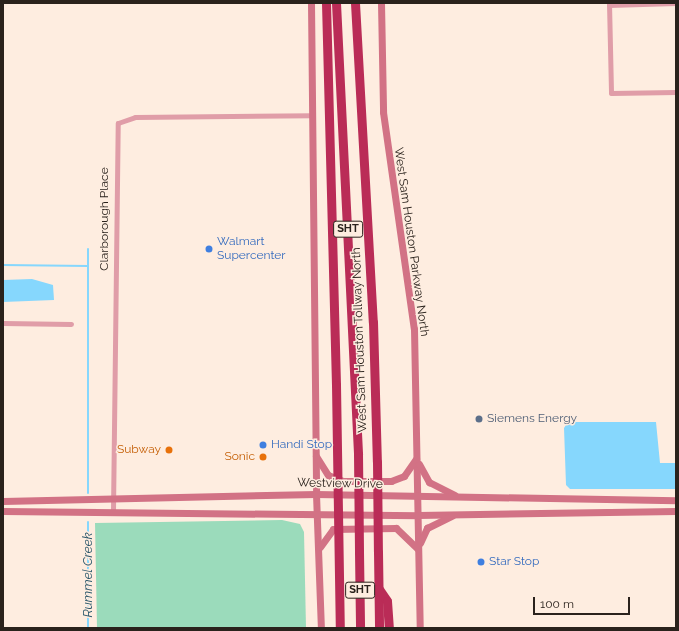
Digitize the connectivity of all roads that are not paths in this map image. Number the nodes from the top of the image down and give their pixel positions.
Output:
1 (311, 3) edge
2 (326, 3) edge
3 (336, 3) edge
4 (355, 3) edge
5 (381, 3) edge
6 (676, 3) edge
7 (609, 4) edge
8 (676, 92) edge
9 (313, 115) junction
10 (3, 323) edge
11 (71, 324) dead end
12 (316, 456) junction
13 (417, 458) junction
14 (316, 494) junction
15 (418, 496) junction
16 (458, 496) junction
17 (543, 498) junction
18 (676, 500) edge
19 (3, 501) edge
20 (114, 501) junction
21 (676, 505) edge
22 (113, 511) junction
23 (542, 511) junction
24 (676, 511) edge
25 (3, 512) edge
26 (317, 512) junction
27 (458, 514) junction
28 (418, 515) junction
29 (418, 549) junction
30 (318, 552) junction
31 (379, 589) junction
32 (321, 628) edge
33 (340, 628) edge
34 (360, 628) edge
35 (379, 628) edge
36 (389, 628) edge
37 (420, 628) edge

1 - 9 main road
2 - 33 highway, bridge
3 - 34 highway, West Sam Houston Tollway North / SHT, bridge
4 - 31 highway, West Sam Houston Tollway North / SHT, bridge
5 - 13 main road, West Sam Houston Parkway North
6 - 7 street
7 - 8 street
9 - 12 main road
9 - 20 street, Clarborough Place
10 - 11 street
12 - 13 main road
12 - 14 main road
13 - 15 main road, West Sam Houston Parkway North
13 - 16 main road
14 - 15 main road, Westview Drive
14 - 20 main road, Westview Drive
14 - 26 main road
15 - 16 main road, Westview Drive
15 - 28 main road, West Sam Houston Parkway North
16 - 17 main road, Westview Drive
17 - 18 main road, Westview Drive
17 - 23 main road
19 - 20 main road, Westview Drive
20 - 22 street, Clarborough Place
21 - 24 main road
22 - 25 main road
22 - 26 main road
23 - 24 main road
23 - 27 main road
26 - 28 main road
26 - 30 main road
27 - 28 main road
27 - 29 main road
28 - 29 main road, West Sam Houston Parkway North
29 - 30 main road
29 - 37 main road, West Sam Houston Parkway North
30 - 32 main road
31 - 35 highway, West Sam Houston Tollway North / SHT
31 - 36 highway

